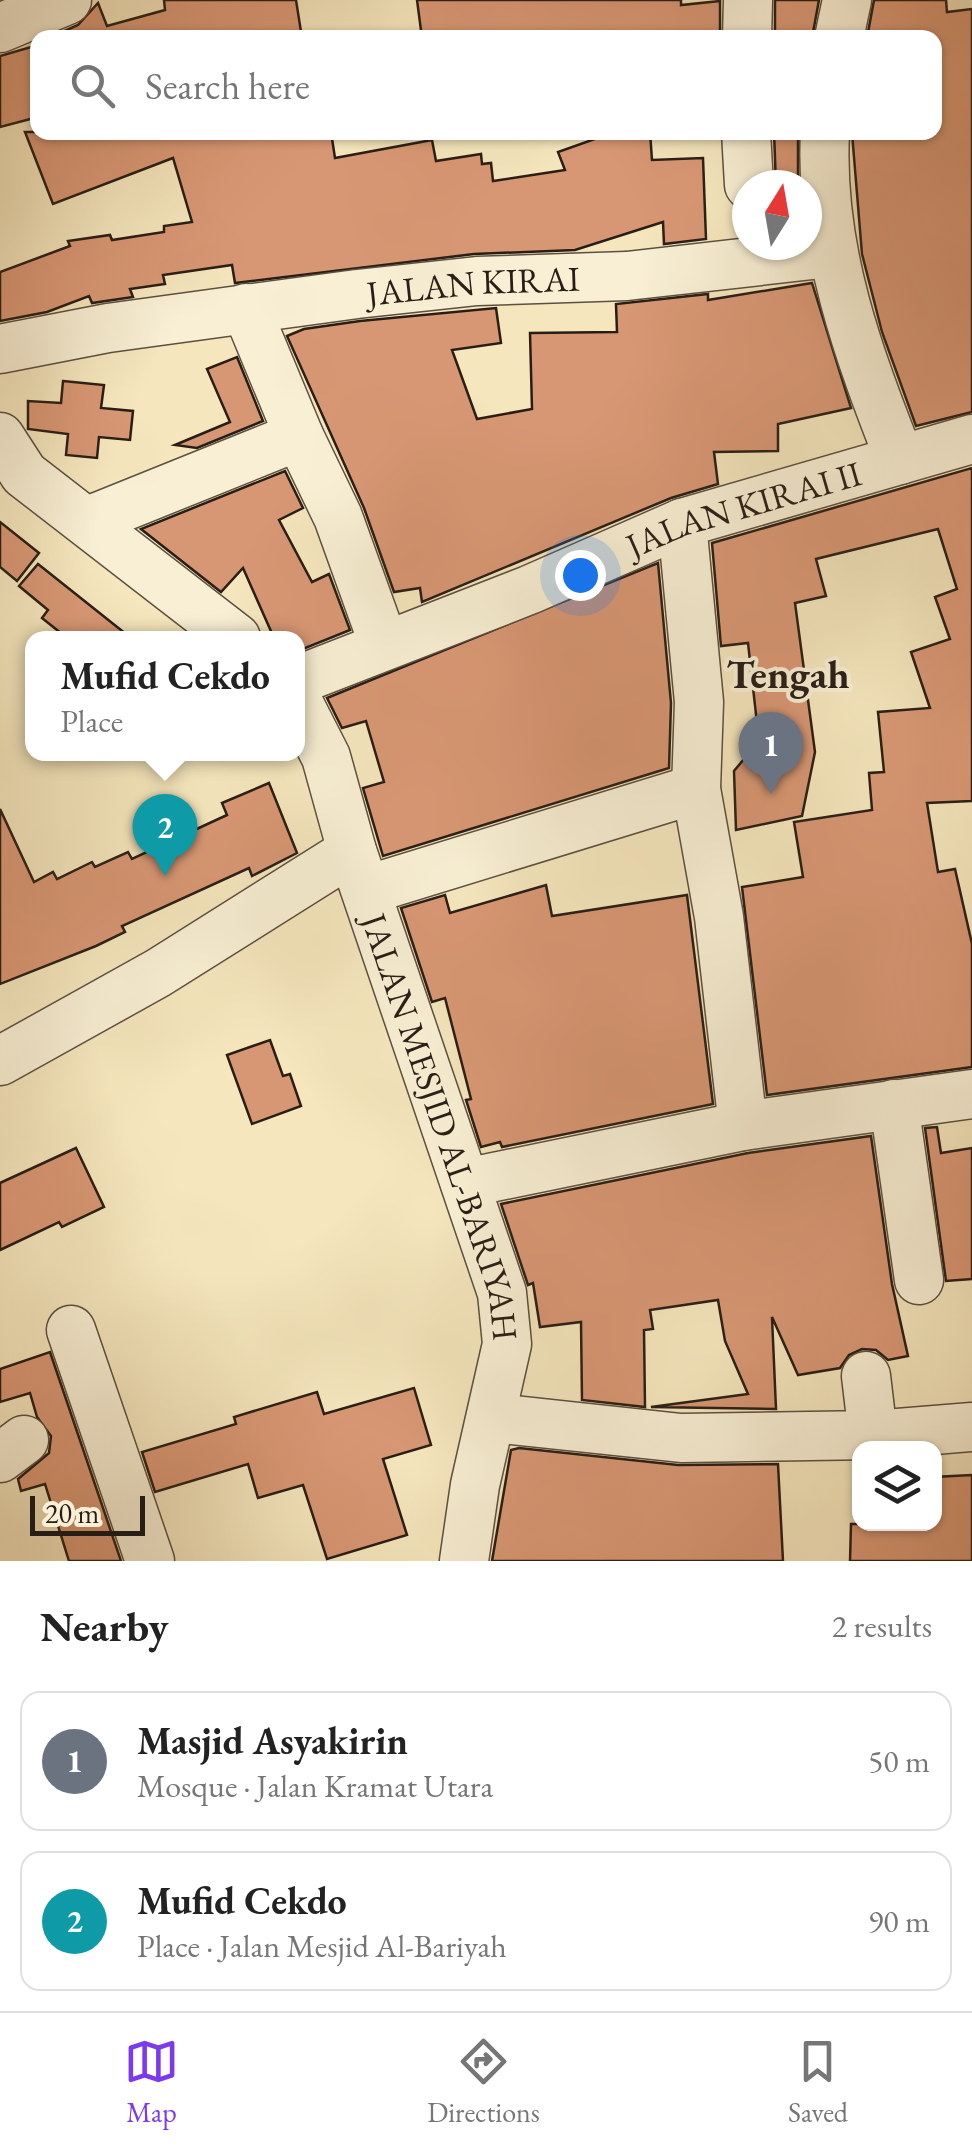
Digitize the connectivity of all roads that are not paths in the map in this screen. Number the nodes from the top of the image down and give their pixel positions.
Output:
1 (68, 0) edge
2 (748, 0) edge
3 (847, 0) edge
4 (14, 15) edge
5 (748, 30) edge
6 (841, 30) edge
7 (746, 140) edge
8 (825, 140) edge
9 (748, 170) edge
10 (822, 253) edge
11 (830, 253) junction
12 (732, 258) edge
13 (246, 308) junction
14 (0, 349) edge
15 (299, 436) junction
16 (972, 439) edge
17 (900, 460) junction
18 (8, 468) edge
19 (88, 521) junction
20 (682, 523) junction
21 (227, 631) edge
22 (384, 646) junction
23 (305, 677) edge
24 (305, 716) edge
25 (696, 788) junction
26 (359, 870) junction
27 (0, 1060) edge
28 (972, 1094) edge
29 (894, 1104) junction
30 (743, 1126) junction
31 (465, 1183) junction
32 (919, 1280) dead end
33 (71, 1330) dead end
34 (866, 1376) dead end
35 (494, 1418) junction
36 (972, 1427) edge
37 (873, 1434) junction
38 (150, 1561) edge
39 (464, 1561) edge

1 - 4 street
2 - 5 street
3 - 6 street
7 - 9 street
8 - 11 street
10 - 11 street, JALAN KIRAI
11 - 17 street
12 - 13 street, JALAN KIRAI
13 - 14 street, JALAN KIRAI
13 - 15 street
15 - 19 street
15 - 22 street
16 - 17 street, JALAN KIRAI II
17 - 20 street, JALAN KIRAI II
18 - 19 street
19 - 21 street
20 - 22 street, JALAN KIRAI II
20 - 25 street
22 - 23 street, JALAN KIRAI II
24 - 26 street, JALAN MESJID AL-BARIYAH
25 - 26 street
25 - 30 street
26 - 27 street
26 - 31 street, JALAN MESJID AL-BARIYAH
28 - 29 street
29 - 30 street
29 - 32 street
30 - 31 street
31 - 35 street, JALAN MESJID AL-BARIYAH
33 - 38 street
34 - 37 street
35 - 37 street
35 - 39 street, JALAN MESJID AL-BARIYAH
36 - 37 street

